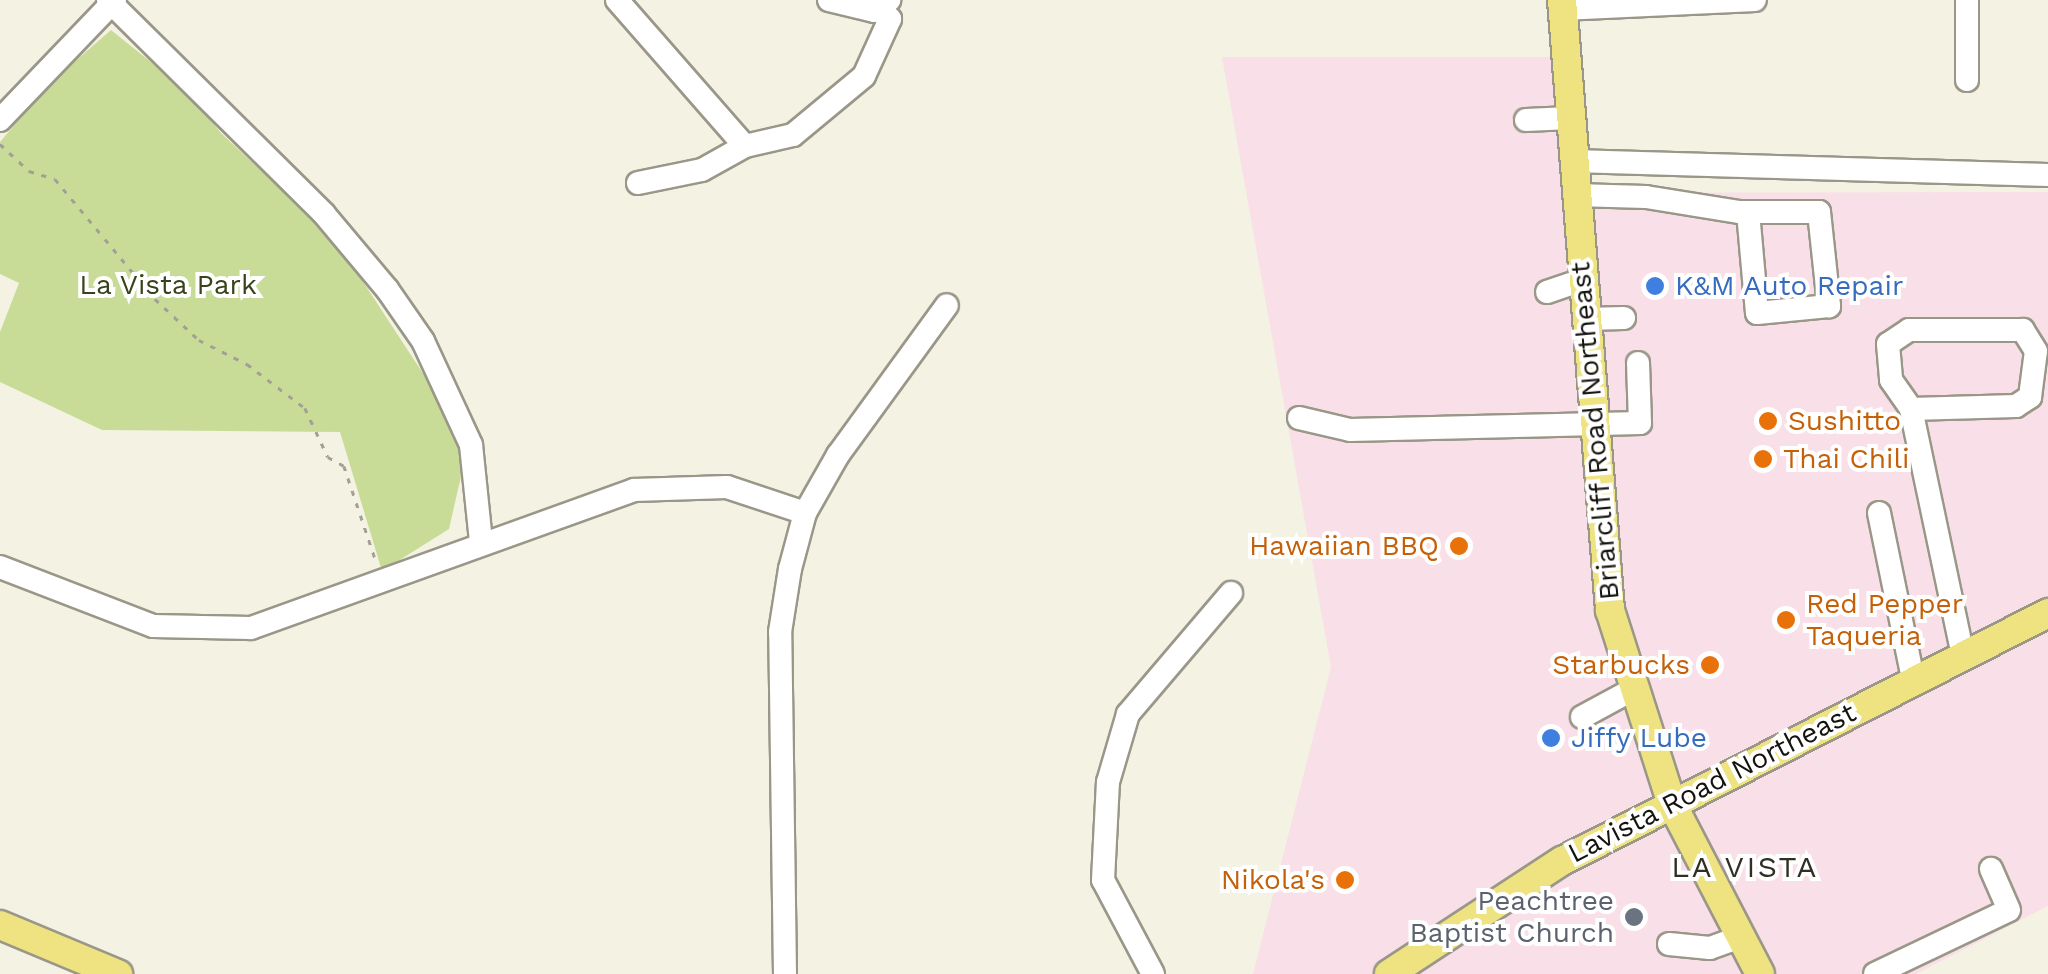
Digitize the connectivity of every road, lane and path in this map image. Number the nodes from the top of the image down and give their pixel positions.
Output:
1 (618, 0) edge
2 (829, 0) edge
3 (1755, 0) edge
4 (1967, 0) edge
5 (111, 1) edge
6 (884, 3) edge
7 (1562, 4) edge
8 (1967, 80) dead end
9 (1570, 118) junction
10 (0, 120) edge
11 (1526, 120) dead end
12 (0, 144) edge
13 (745, 146) junction
14 (1573, 161) junction
15 (2048, 176) edge
16 (638, 183) dead end
17 (1575, 194) junction
18 (1748, 213) junction
19 (1581, 280) junction
20 (1547, 292) dead end
21 (946, 305) dead end
22 (1624, 318) dead end
23 (1584, 319) junction
24 (1638, 363) dead end
25 (1911, 408) junction
26 (1299, 418) dead end
27 (1592, 424) junction
28 (805, 513) junction
29 (1879, 513) dead end
30 (481, 541) junction
31 (0, 567) edge
32 (384, 582) junction
33 (1231, 593) dead end
34 (2048, 613) edge
35 (1962, 655) junction
36 (1913, 680) junction
37 (1632, 690) junction
38 (1582, 717) dead end
39 (1672, 804) junction
40 (1991, 869) dead end
41 (0, 925) edge
42 (1669, 944) dead end
43 (1747, 960) edge
44 (118, 974) edge
45 (785, 974) edge
46 (1153, 974) edge
47 (1388, 974) edge
48 (1875, 974) edge

1 - 13 street
2 - 6 street
3 - 7 street
4 - 8 street
5 - 10 street
5 - 30 street
6 - 13 street
7 - 9 main road, Briarcliff Road Northeast
9 - 11 street
9 - 14 main road, Briarcliff Road Northeast
12 - 32 path
13 - 16 street
14 - 15 street
14 - 17 main road, Briarcliff Road Northeast
17 - 18 street
17 - 19 main road, Briarcliff Road Northeast
18 - 18 street
19 - 20 street
19 - 23 main road, Briarcliff Road Northeast
21 - 28 street
22 - 23 street
23 - 27 main road, Briarcliff Road Northeast
24 - 27 street
25 - 25 street
25 - 35 street
26 - 27 street
27 - 37 main road, Briarcliff Road Northeast
28 - 30 street
28 - 45 street
29 - 36 street
30 - 32 street
31 - 32 street
33 - 46 street
34 - 35 main road, Lavista Road Northeast
35 - 36 main road, Lavista Road Northeast
36 - 39 main road, Lavista Road Northeast
37 - 38 street
37 - 39 main road, Briarcliff Road Northeast
39 - 43 main road, Briarcliff Road Northeast
39 - 47 main road, Lavista Road Northeast
40 - 48 street
41 - 44 main road
42 - 43 street

